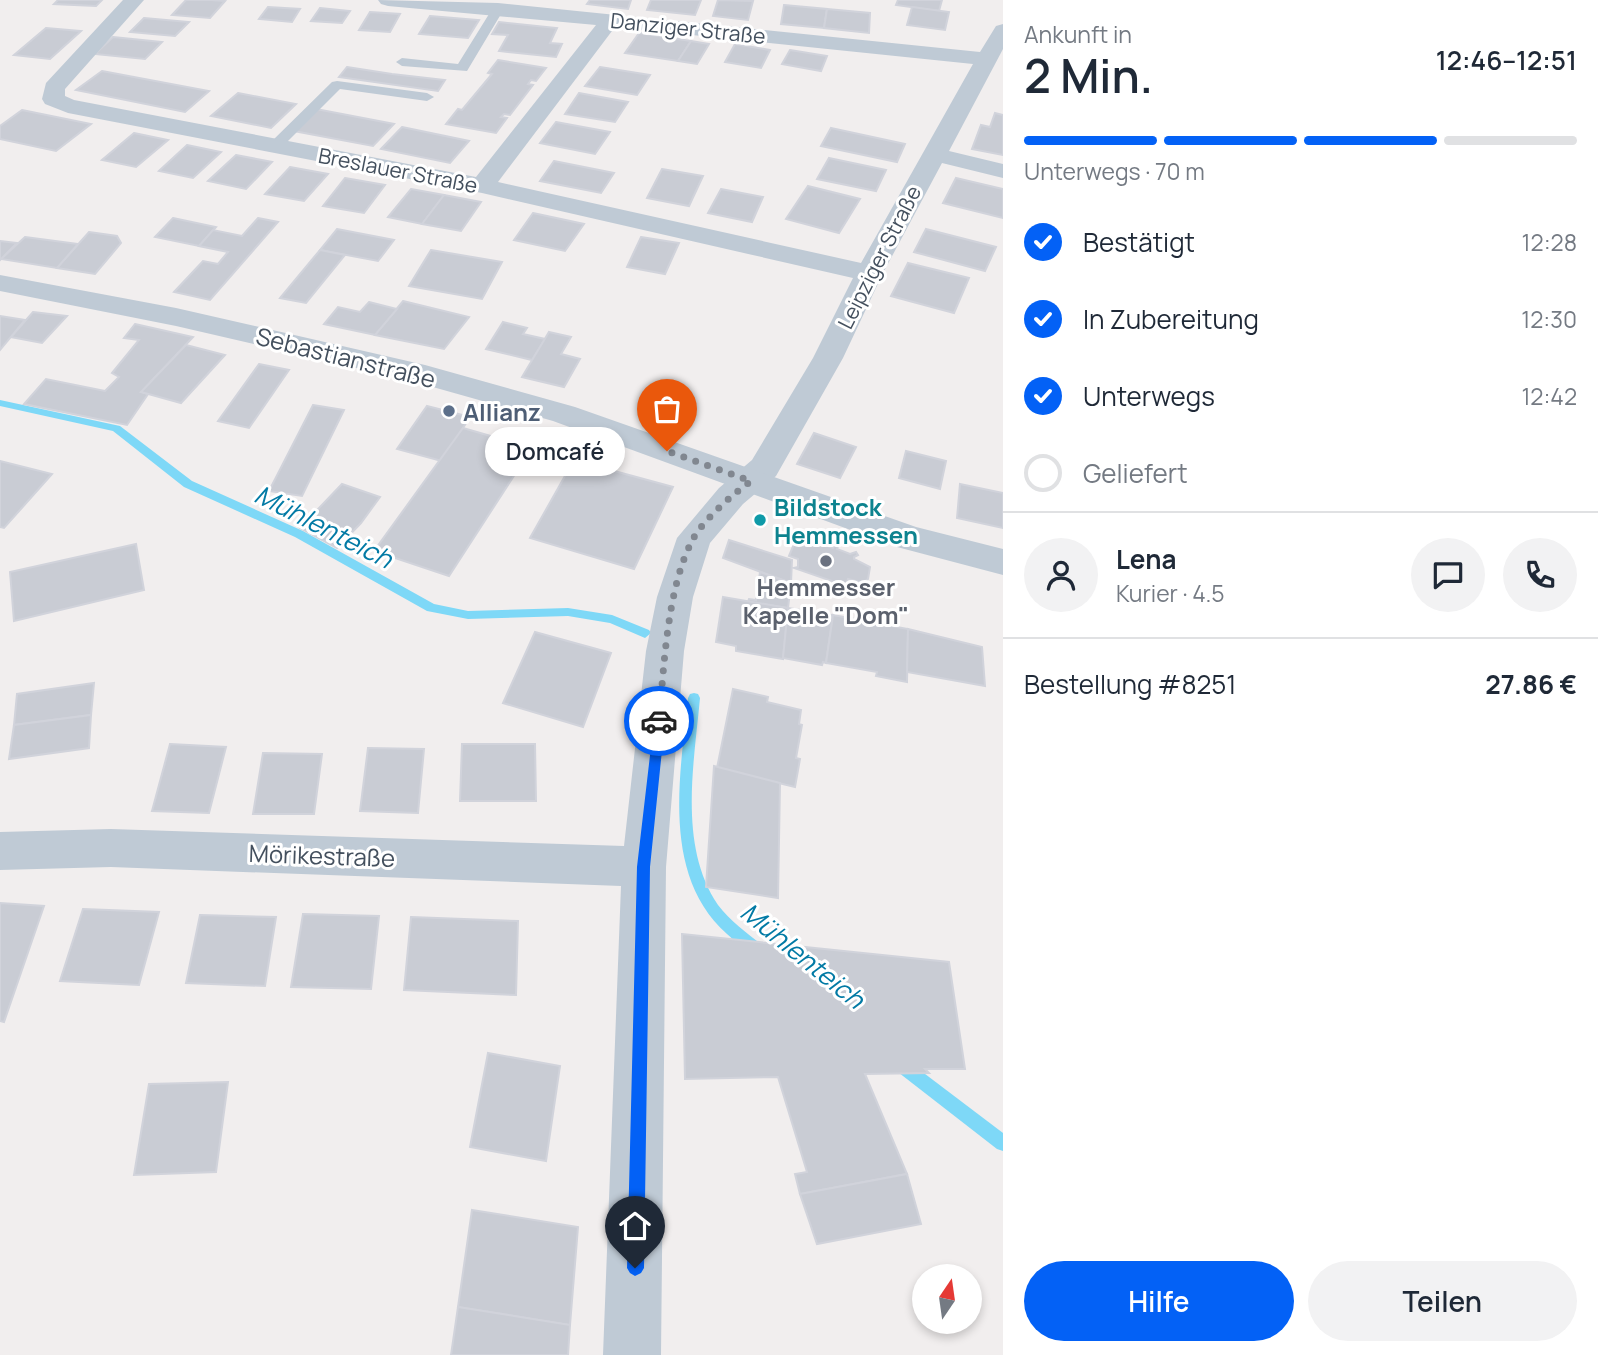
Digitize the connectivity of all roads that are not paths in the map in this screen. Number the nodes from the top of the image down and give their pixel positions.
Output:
1 (134, 0) edge
2 (388, 0) edge
3 (498, 9) junction
4 (610, 20) junction
5 (1003, 30) edge
6 (987, 59) junction
7 (402, 62) dead end
8 (427, 97) dead end
9 (275, 146) junction
10 (933, 155) junction
11 (1003, 170) edge
12 (482, 186) junction
13 (869, 273) junction
14 (0, 283) edge
15 (751, 481) junction
16 (1003, 562) edge
17 (0, 851) edge
18 (643, 867) junction
19 (632, 1355) edge

1 - 9 street, Breslauer Straße
2 - 3 street, Danziger Straße
3 - 4 street, Danziger Straße
3 - 7 lane
4 - 6 street, Danziger Straße
4 - 12 street
5 - 6 street, Leipziger Straße
6 - 10 street, Leipziger Straße
8 - 9 lane
9 - 12 street, Breslauer Straße
10 - 11 street
10 - 13 street, Leipziger Straße
12 - 13 street, Breslauer Straße
13 - 15 street, Leipziger Straße
14 - 15 street, Sebastianstraße
15 - 16 street, Sebastianstraße
15 - 18 street, Leipziger Straße
17 - 18 street, Mörikestraße
18 - 19 street, Leipziger Straße

